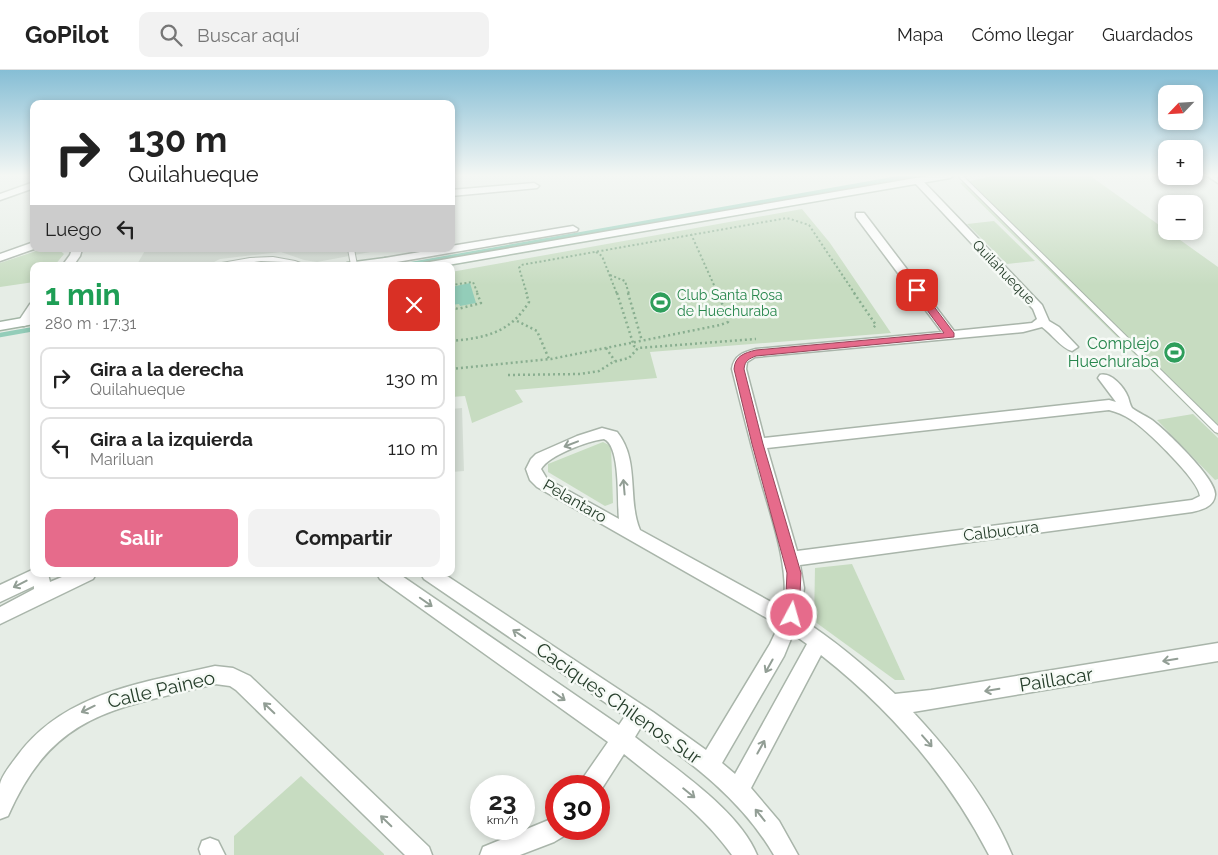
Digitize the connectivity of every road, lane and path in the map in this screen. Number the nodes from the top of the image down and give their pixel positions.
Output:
1 (740, 212) edge
2 (947, 212) edge
3 (996, 212) edge
4 (860, 216) dead end
5 (572, 229) dead end
6 (691, 234) junction
7 (30, 247) edge
8 (455, 251) edge
9 (448, 252) edge
10 (595, 252) junction
11 (0, 258) edge
12 (232, 262) edge
13 (292, 262) edge
14 (395, 262) edge
15 (447, 262) edge
16 (610, 275) junction
17 (455, 284) edge
18 (455, 307) edge
19 (29, 321) edge
20 (517, 321) junction
21 (1042, 322) junction
22 (0, 326) edge
23 (864, 330) dead end
24 (496, 332) junction
25 (501, 335) dead end
26 (951, 335) junction
27 (759, 339) dead end
28 (455, 341) edge
29 (642, 341) junction
30 (634, 342) junction
31 (1072, 347) dead end
32 (606, 348) junction
33 (638, 348) junction
34 (517, 357) dead end
35 (548, 359) junction
36 (615, 361) junction
37 (520, 362) junction
38 (455, 369) edge
39 (508, 375) dead end
40 (1105, 378) dead end
41 (1125, 408) junction
42 (1218, 430) edge
43 (758, 444) junction
44 (1213, 501) edge
45 (633, 535) junction
46 (791, 558) junction
47 (34, 577) edge
48 (41, 577) edge
49 (80, 577) edge
50 (390, 577) edge
51 (434, 577) edge
52 (44, 593) junction
53 (0, 594) edge
54 (0, 616) edge
55 (790, 622) junction
56 (819, 641) junction
57 (1218, 652) edge
58 (894, 704) junction
59 (638, 714) junction
60 (622, 740) junction
61 (709, 765) junction
62 (598, 775) edge
63 (738, 790) junction
64 (0, 808) edge
65 (545, 834) edge
66 (421, 855) edge
67 (491, 855) edge
68 (746, 855) edge
69 (787, 855) edge
70 (1002, 855) edge

1 - 15 street
2 - 21 street, Quilahueque
3 - 42 lane
4 - 26 street
5 - 8 street
6 - 10 path
6 - 23 path
6 - 29 path
7 - 11 street
9 - 14 street
10 - 16 path
10 - 20 path
12 - 13 lane
16 - 29 path
16 - 30 path
17 - 18 path
19 - 22 street
20 - 24 path
20 - 35 path
21 - 26 street, Quilahueque
21 - 31 street, Quilahueque
24 - 25 path
24 - 28 path
26 - 43 street, Quilahueque
27 - 33 path
29 - 30 path
30 - 32 path
30 - 33 path
32 - 35 path
32 - 36 path
33 - 36 path
34 - 37 path
35 - 37 path
36 - 39 path
37 - 38 path
40 - 41 street, Calbucura
41 - 43 street, Calbucura
41 - 44 street, Calbucura
43 - 46 street, Quilahueque
44 - 46 street, Calbucura
45 -> 45 street, Pelantaro
45 - 55 street, Pelantaro
46 - 55 street, Quilahueque
47 -> 53 street
48 - 52 street
49 - 52 street
50 -> 60 street, Caciques Chilenos Sur
59 -> 51 street, Caciques Chilenos Sur
52 - 54 street
55 - 56 street
55 -> 61 street, Quilahueque
56 - 58 street
63 -> 56 street
57 -> 58 street, Paillacar
58 -> 70 street
59 - 60 street
59 - 61 street, Caciques Chilenos Sur
60 - 62 street
60 -> 68 street, Caciques Chilenos Sur
61 - 63 street, Caciques Chilenos Sur
69 -> 63 street, Caciques Chilenos Sur
66 -> 64 street, Calle Paineo
65 - 67 street

